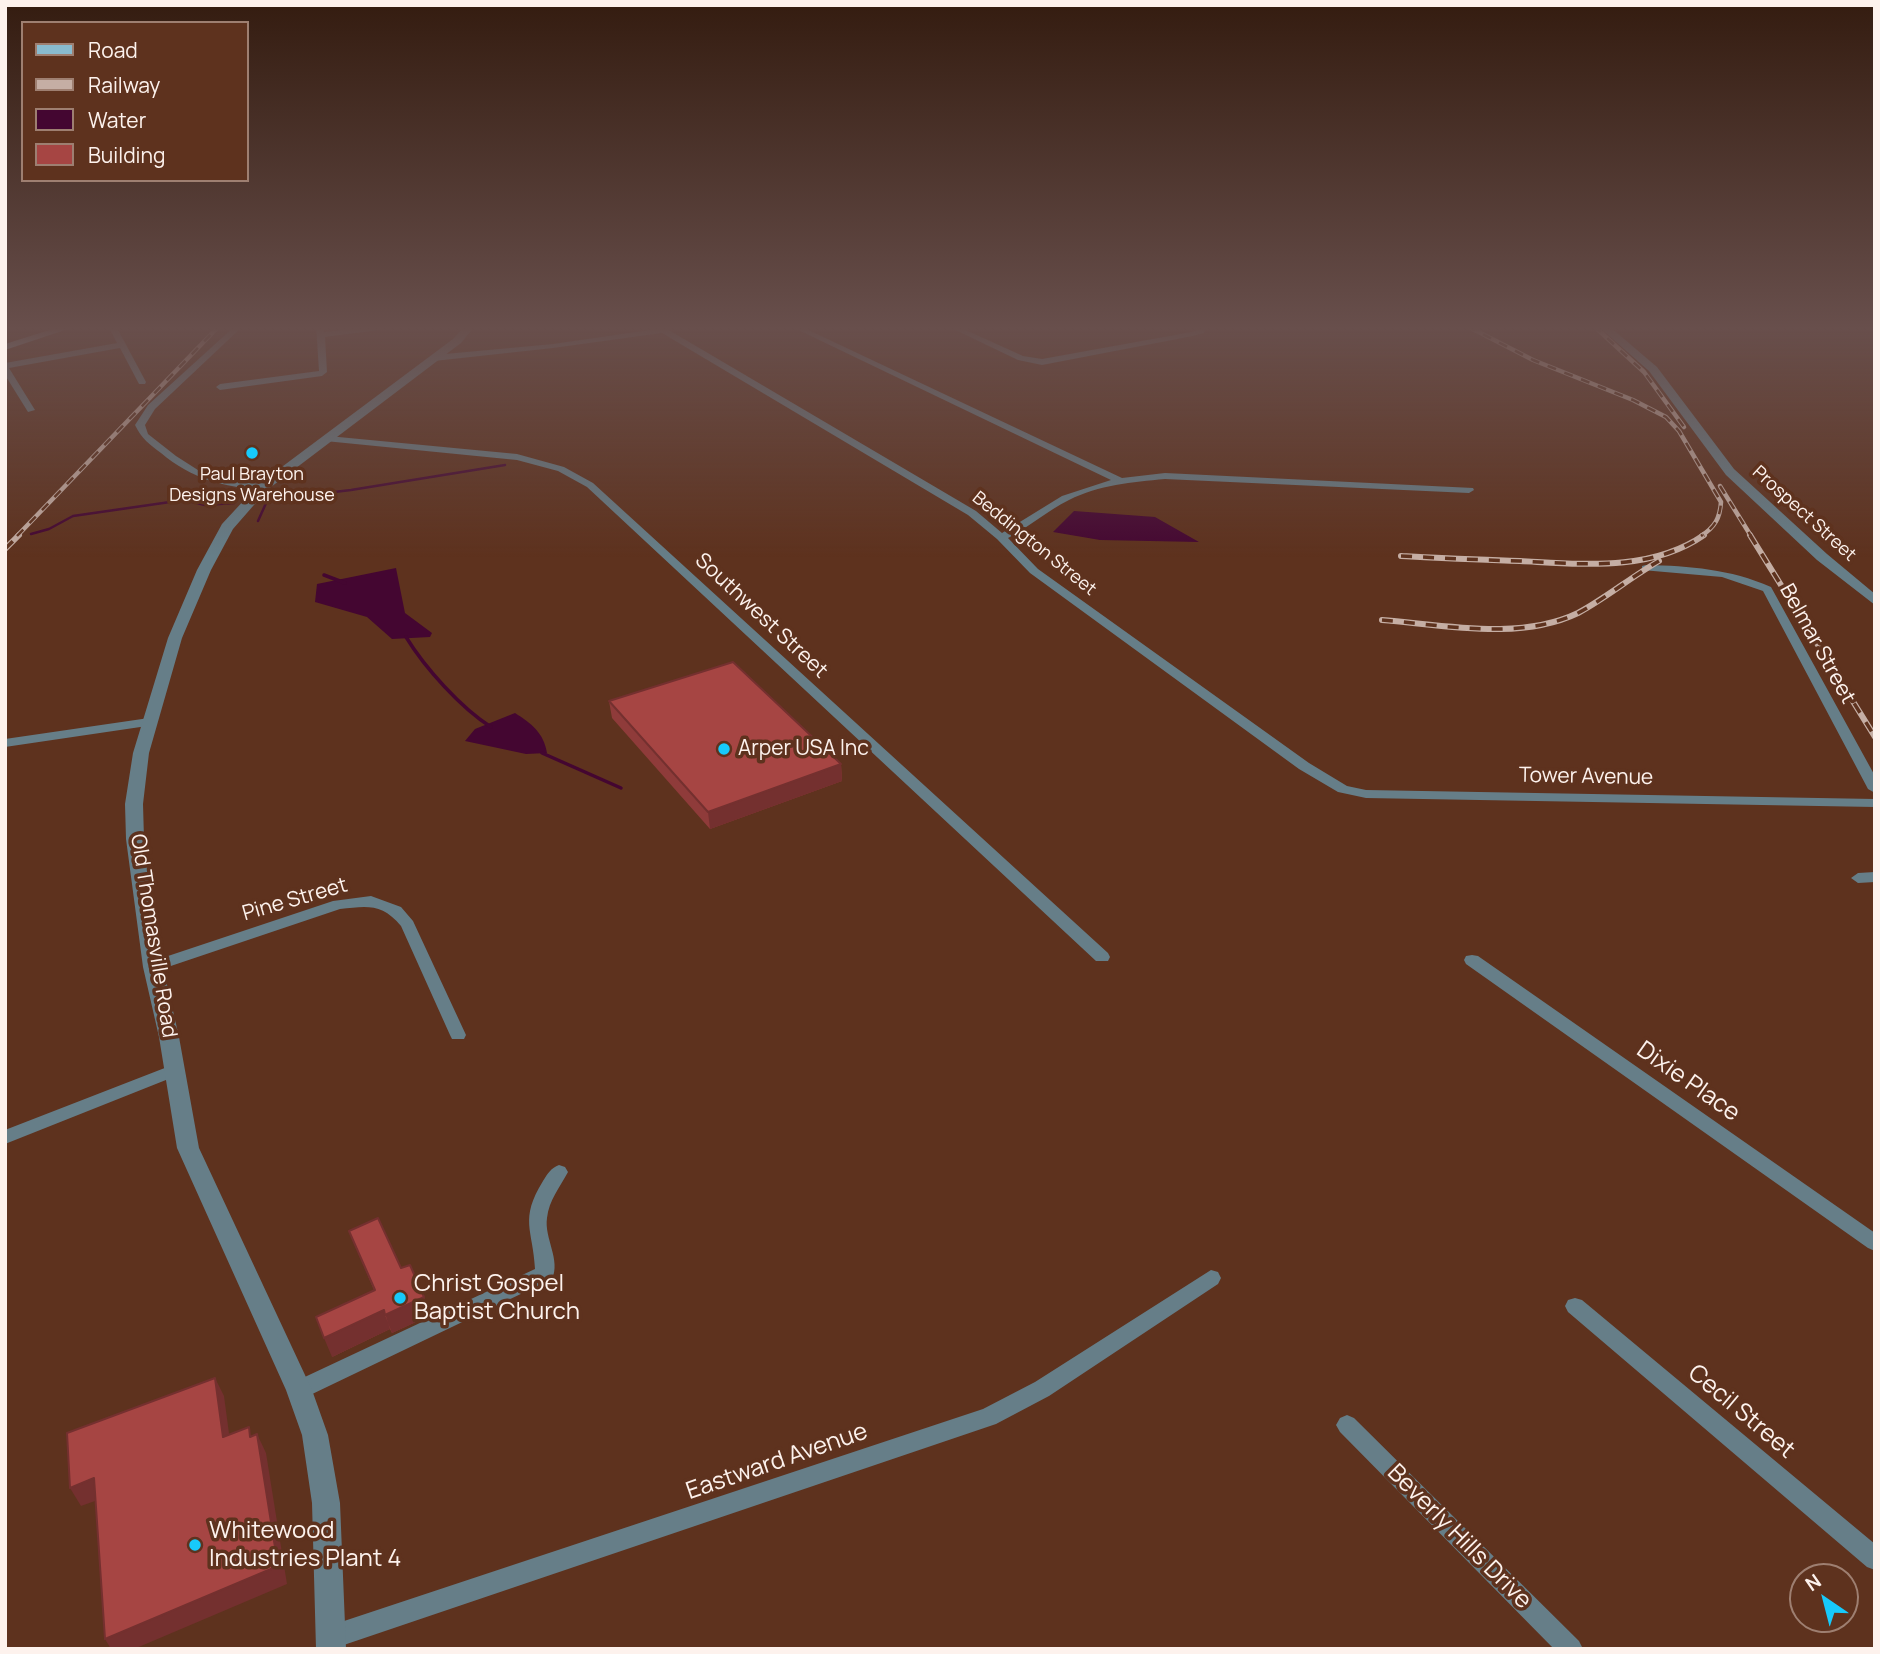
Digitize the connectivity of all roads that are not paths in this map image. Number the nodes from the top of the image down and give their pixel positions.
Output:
1 (27, 403) edge
2 (154, 403) edge
3 (375, 403) edge
4 (787, 403) edge
5 (956, 403) edge
6 (1679, 403) edge
7 (31, 410) dead end
8 (328, 439) junction
9 (1118, 480) junction
10 (263, 487) junction
11 (1469, 490) dead end
12 (1001, 537) junction
13 (1646, 568) dead end
14 (1875, 600) edge
15 (149, 722) junction
16 (5, 743) edge
17 (1304, 766) joint
18 (1875, 789) edge
19 (1875, 803) edge
20 (1875, 877) edge
21 (1858, 878) dead end
22 (1102, 957) dead end
23 (1472, 960) dead end
24 (153, 967) junction
25 (458, 1035) dead end
26 (175, 1070) junction
27 (5, 1137) edge
28 (559, 1172) dead end
29 (1875, 1243) edge
30 (1211, 1278) dead end
31 (1575, 1306) dead end
32 (299, 1390) junction
33 (1347, 1425) dead end
34 (1875, 1559) edge
35 (332, 1643) edge
36 (1571, 1649) edge

1 - 7 street
2 - 10 street
3 - 8 street, Old Thomasville Road
4 - 12 street, Beddington Street
5 - 9 street
6 - 14 street, Prospect Street
8 - 10 street, Old Thomasville Road
8 - 22 street, Southwest Street
9 - 11 street
9 - 12 street
10 - 15 street, Old Thomasville Road
12 - 17 street, Beddington Street
13 - 18 street, Belmar Street
15 - 16 street
15 - 24 street, Old Thomasville Road
17 - 19 street, Tower Avenue
20 - 21 street
23 - 29 street, Dixie Place
24 - 25 street, Pine Street
24 - 26 street, Old Thomasville Road
26 - 27 street
26 - 32 street, Old Thomasville Road
28 - 32 street
30 - 35 street, Eastward Avenue
31 - 34 street, Cecil Street
32 - 35 street, Old Thomasville Road
33 - 36 street, Beverly Hills Drive

